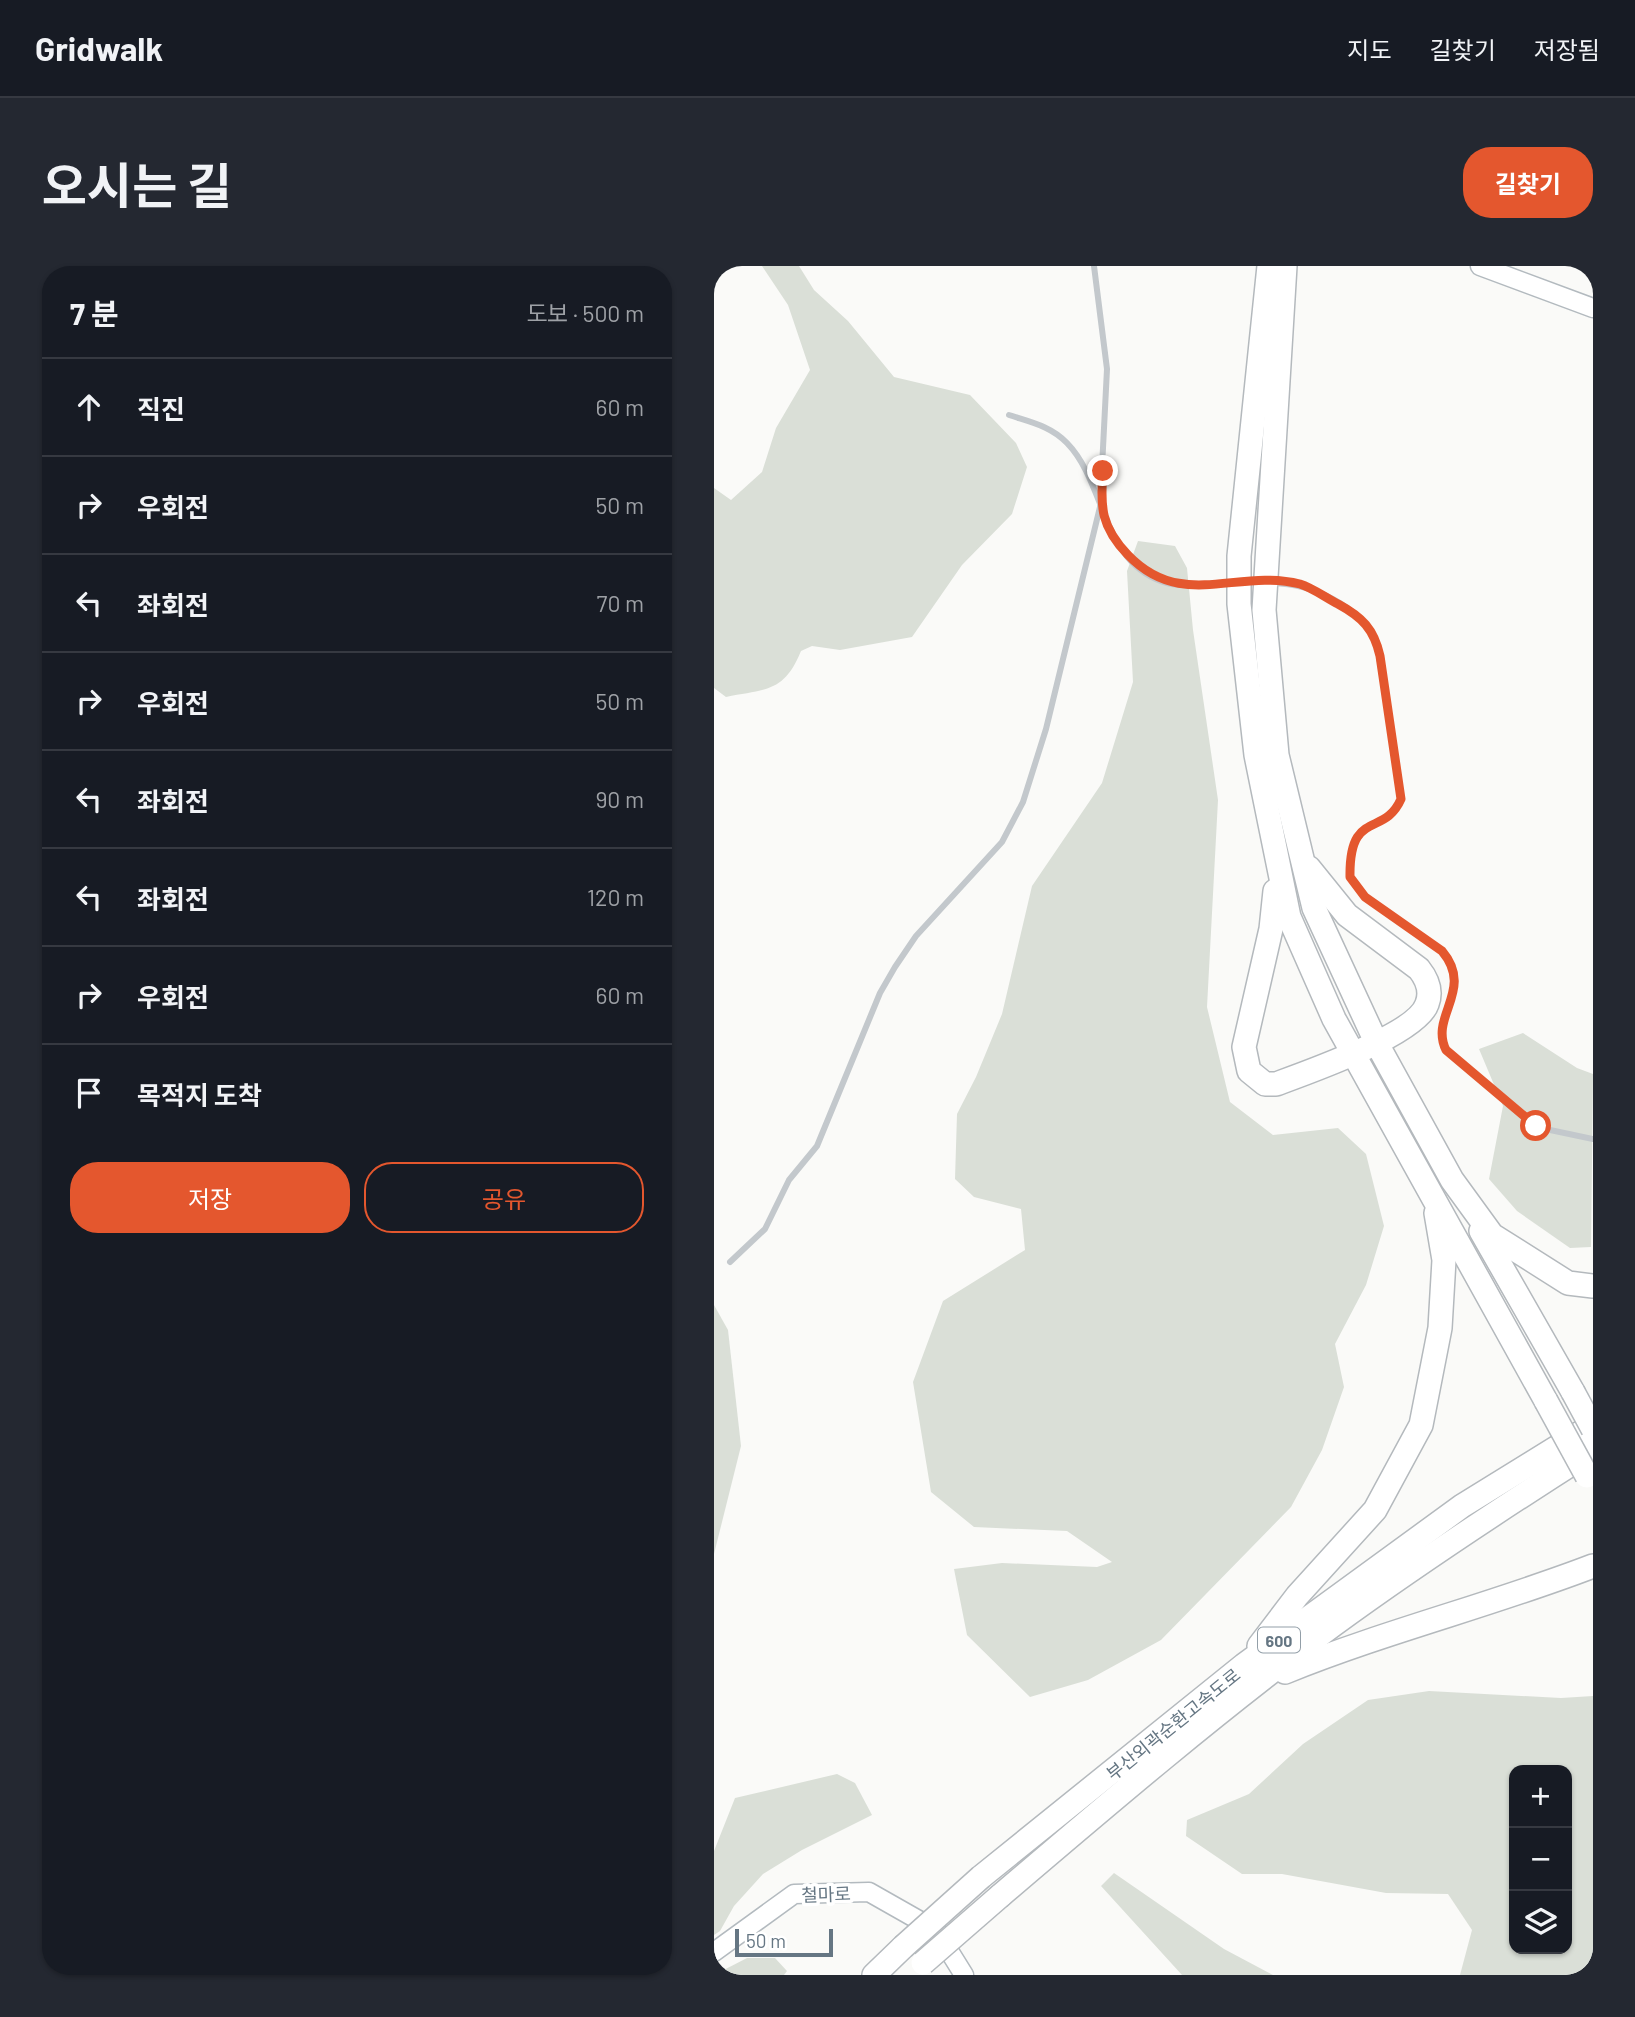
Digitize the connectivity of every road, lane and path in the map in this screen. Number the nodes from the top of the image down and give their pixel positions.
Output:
1 (1094, 266) edge
2 (1269, 266) edge
3 (1285, 266) edge
4 (1297, 266) edge
5 (1480, 266) edge
6 (1593, 308) edge
7 (1281, 315) junction
8 (1009, 415) dead end
9 (1100, 507) junction
10 (1265, 582) junction
11 (1239, 584) junction
12 (1301, 857) junction
13 (1277, 860) junction
14 (1376, 1042) junction
15 (1354, 1054) junction
16 (1593, 1139) edge
17 (1452, 1180) junction
18 (1432, 1193) junction
19 (730, 1262) dead end
20 (1593, 1286) edge
21 (1593, 1427) edge
22 (1593, 1450) edge
23 (1590, 1481) edge
24 (1593, 1566) edge
25 (1250, 1675) junction
26 (714, 1952) edge
27 (917, 1969) edge
28 (874, 1975) edge
29 (964, 1975) edge

1 - 9 lane
2 - 11 highway
3 - 7 highway
4 - 7 main road
5 - 6 main road
7 - 10 highway
8 - 9 lane
9 - 11 lane
9 - 19 lane
10 - 11 lane
10 - 12 highway
10 - 16 lane
11 - 13 highway
12 - 14 highway
12 - 14 highway
13 - 15 highway
13 - 15 highway
14 - 15 highway
14 - 17 highway
15 - 18 highway
17 - 20 highway
17 - 21 highway, bridge
18 - 23 highway, bridge
18 - 25 highway
21 - 25 highway, 부산외곽순환고속도로 / 600
22 - 25 highway, 부산외곽순환고속도로 / 600
24 - 25 highway
25 - 27 highway, 부산외곽순환고속도로 / 600, bridge
25 - 28 highway, 부산외곽순환고속도로 / 600, bridge
26 - 29 main road, 철마로

